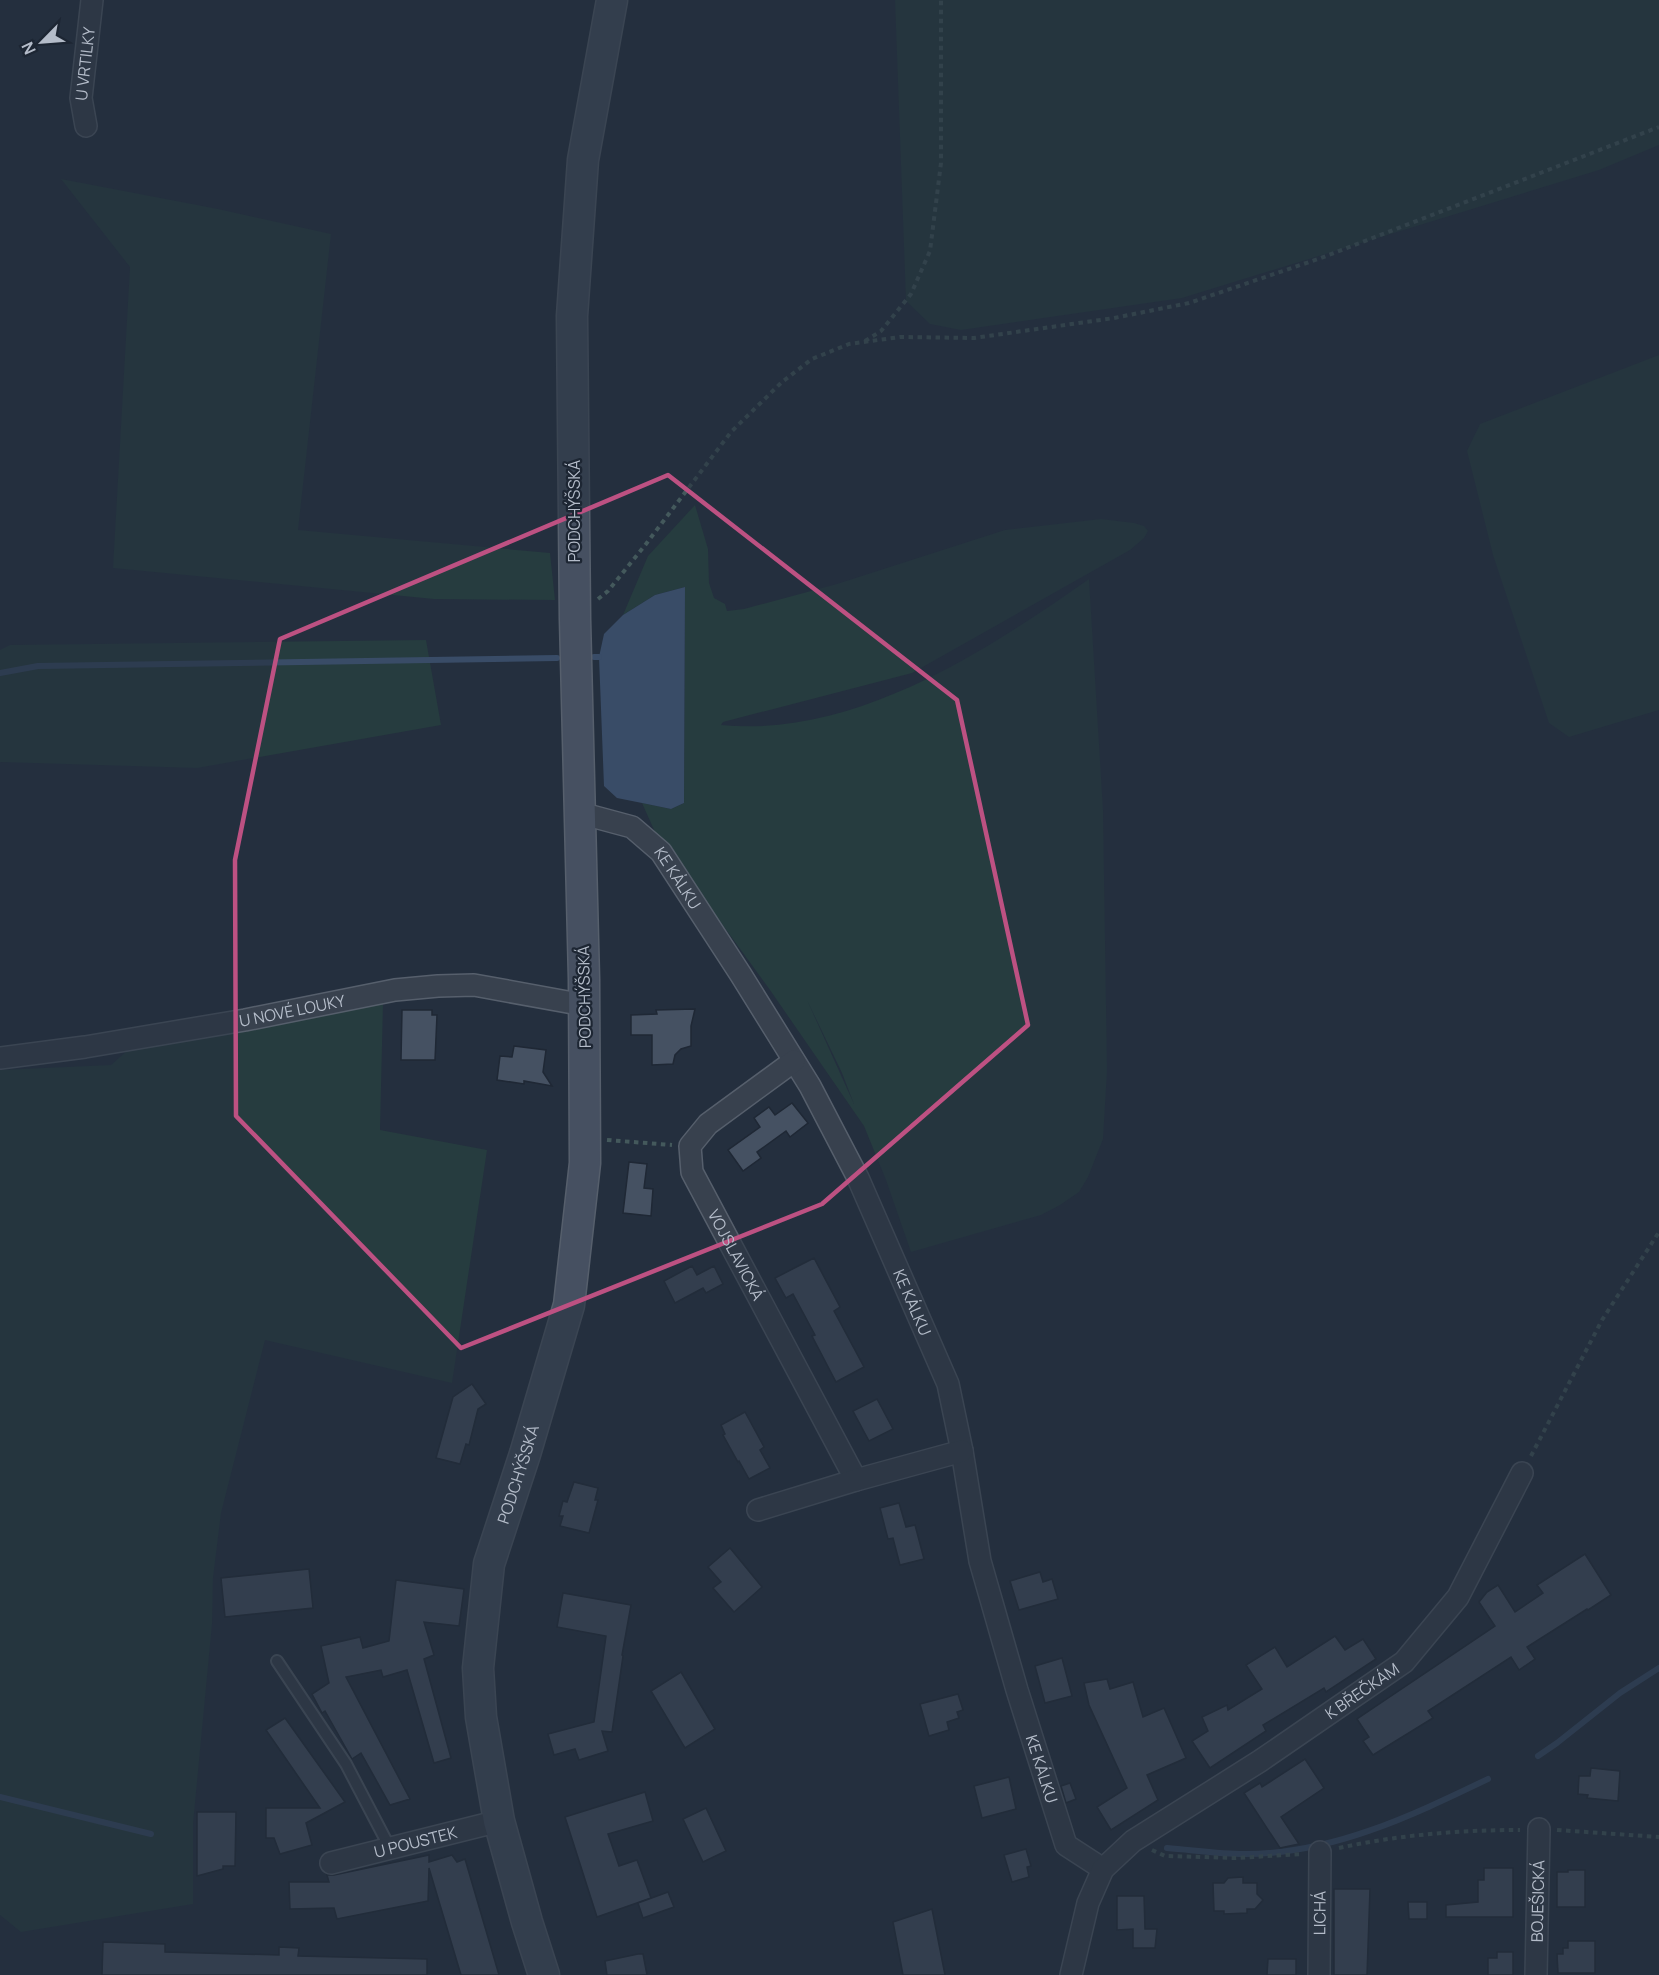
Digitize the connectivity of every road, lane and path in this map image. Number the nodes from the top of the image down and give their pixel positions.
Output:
1 (92, 0) edge
2 (612, 0) edge
3 (941, 0) edge
4 (86, 126) dead end
5 (1659, 127) edge
6 (862, 343) junction
7 (575, 619) junction
8 (580, 813) junction
9 (584, 1005) junction
10 (0, 1058) edge
11 (794, 1061) junction
12 (585, 1138) junction
13 (690, 1146) junction
14 (1659, 1232) edge
15 (962, 1452) junction
16 (1522, 1473) joint
17 (856, 1480) junction
18 (758, 1510) dead end
19 (277, 1661) dead end
20 (499, 1821) junction
21 (1539, 1829) junction
22 (1659, 1837) edge
23 (1133, 1841) junction
24 (390, 1848) junction
25 (1320, 1852) junction
26 (331, 1863) dead end
27 (1103, 1869) junction
28 (544, 1975) edge
29 (1071, 1975) edge
30 (1319, 1975) edge
31 (1536, 1975) edge

1 - 4 street, U VRTILKY
2 - 7 street, PODCHÝŠSKÁ
3 - 6 path
5 - 6 path
6 - 7 path
7 - 8 street, PODCHÝŠSKÁ
8 - 9 street, PODCHÝŠSKÁ
8 - 11 street, KE KÁLKU
9 - 10 street, U NOVÉ LOUKY
9 - 12 street, PODCHÝŠSKÁ
11 - 13 street
11 - 15 street, KE KÁLKU
12 - 13 path
12 - 20 street, PODCHÝŠSKÁ
13 - 17 street, VOJSLAVICKÁ
14 - 16 path
15 - 17 street
15 - 27 street, KE KÁLKU
16 - 23 street, K BŘEČKÁM
17 - 18 street
19 - 24 lane
20 - 24 street, U POUSTEK
20 - 28 street, PODCHÝŠSKÁ
21 - 22 path
21 - 25 path
21 - 31 street, BOJEŠICKÁ
23 - 25 path
23 - 27 street
24 - 26 street, U POUSTEK
25 - 30 street, LICHÁ
27 - 29 street

